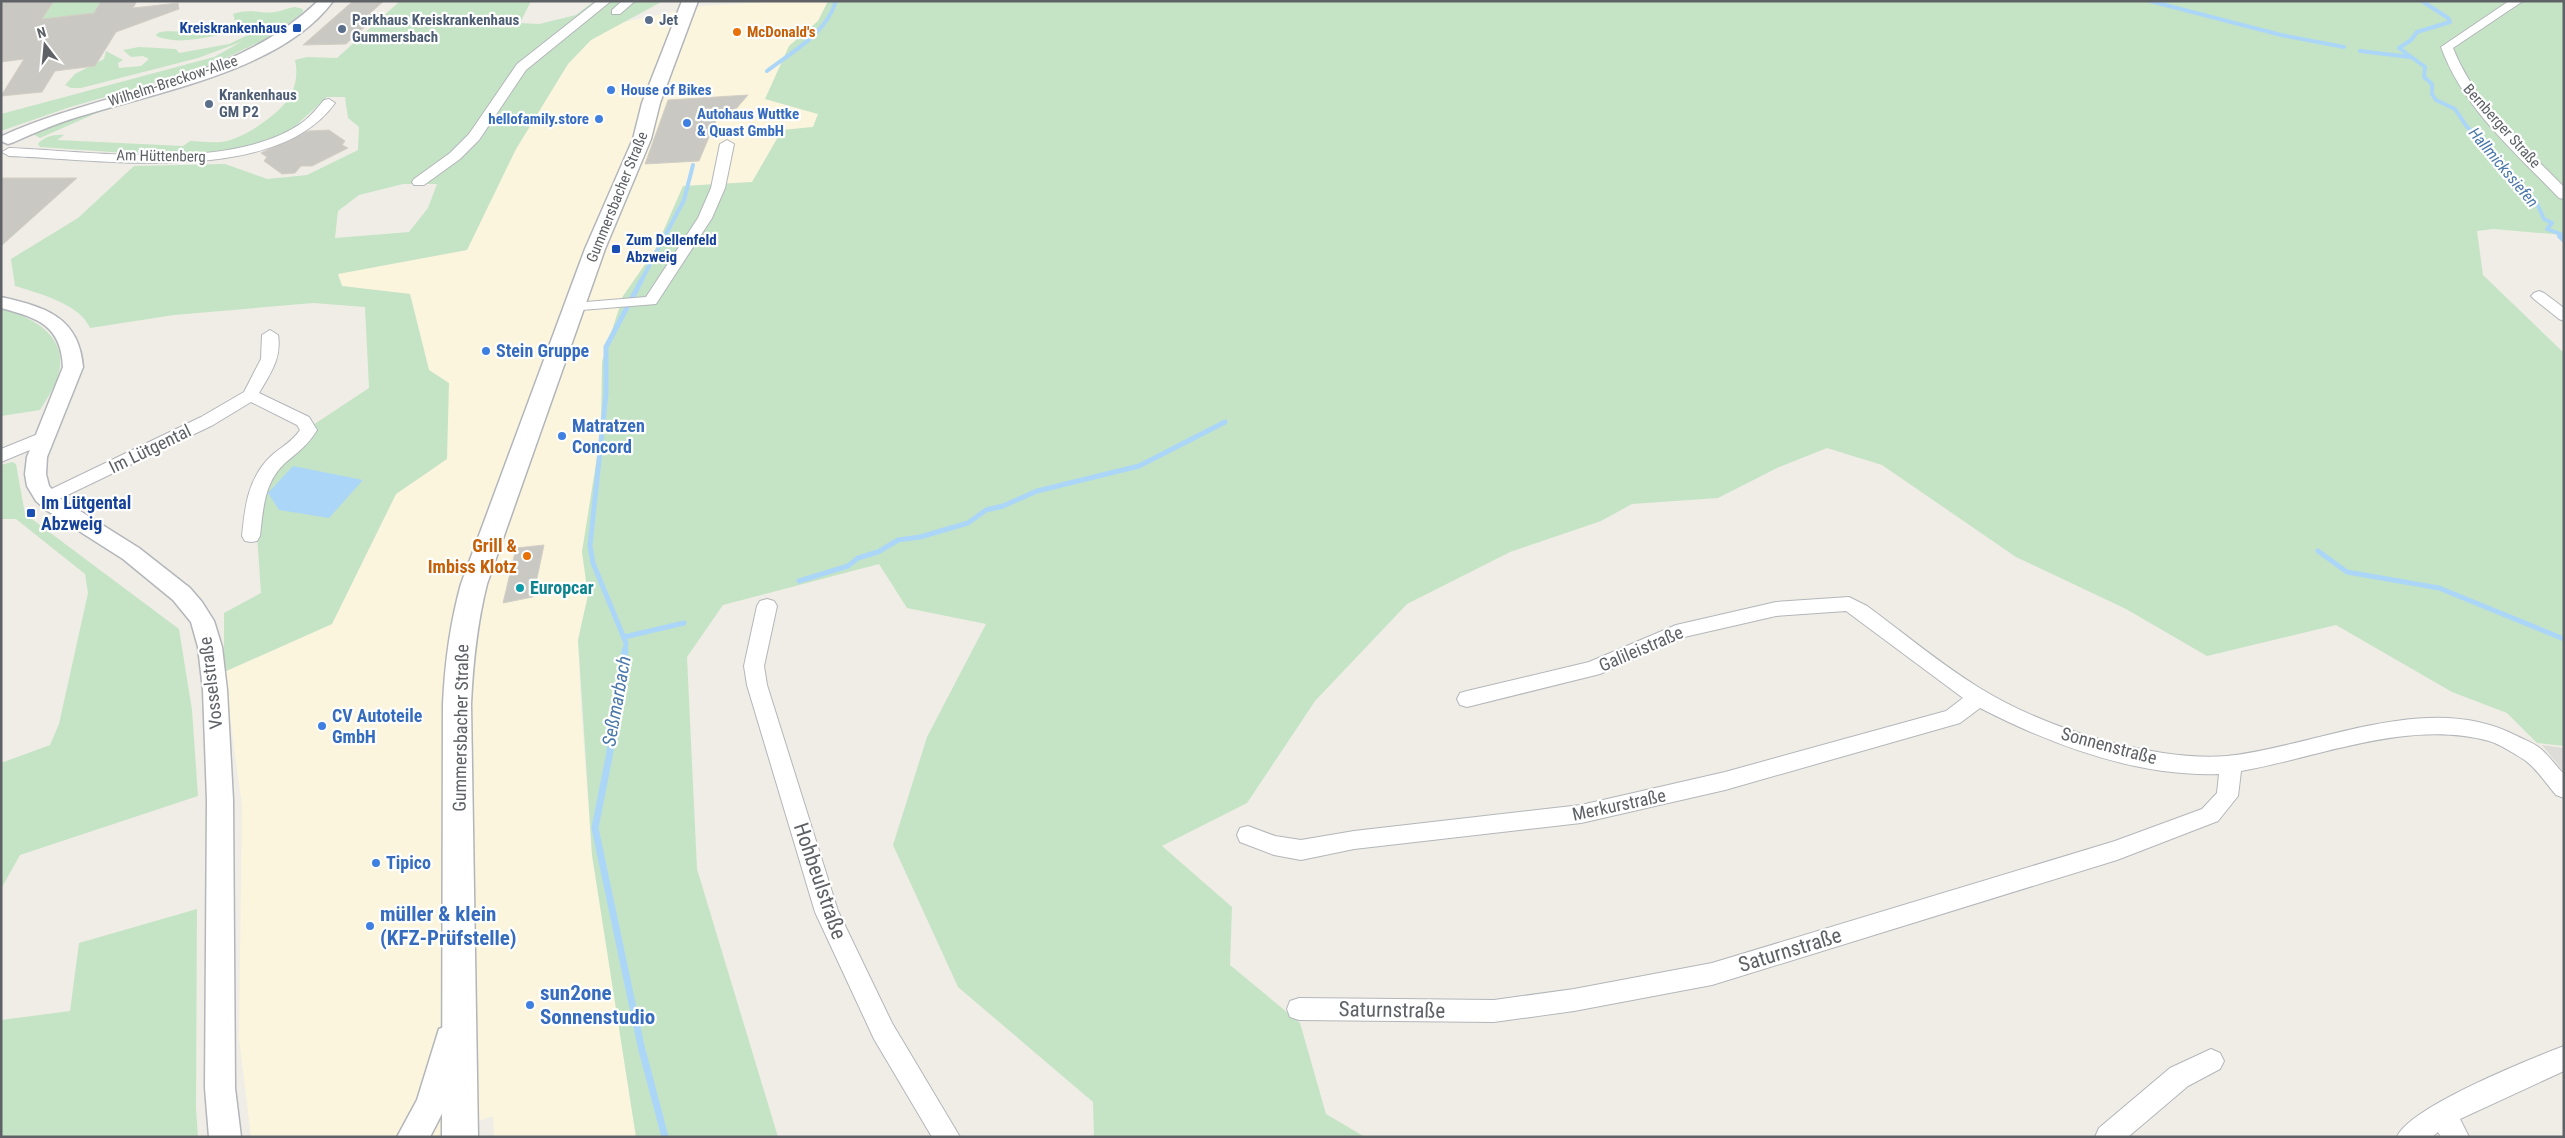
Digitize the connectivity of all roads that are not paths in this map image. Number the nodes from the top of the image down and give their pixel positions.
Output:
1 (326, 1) edge
2 (605, 1) edge
3 (630, 1) edge
4 (690, 1) edge
5 (2517, 1) edge
6 (616, 12) dead end
7 (329, 103) dead end
8 (727, 144) dead end
9 (5, 146) edge
10 (419, 182) dead end
11 (2564, 195) edge
12 (2538, 296) dead end
13 (1, 302) edge
14 (574, 308) junction
15 (2564, 316) edge
16 (270, 335) dead end
17 (250, 395) junction
18 (43, 438) junction
19 (1, 456) edge
20 (47, 498) junction
21 (251, 536) dead end
22 (1816, 604) joint
23 (767, 606) dead end
24 (1978, 698) junction
25 (1467, 699) dead end
26 (2231, 764) junction
27 (2564, 789) edge
28 (1248, 835) dead end
29 (459, 997) junction
30 (1299, 1008) dead end
31 (2564, 1058) edge
32 (2210, 1060) dead end
33 (2442, 1114) junction
34 (226, 1137) edge
35 (412, 1137) edge
36 (460, 1137) edge
37 (947, 1137) edge
38 (2108, 1137) edge
39 (2410, 1137) edge
40 (2456, 1137) edge

1 - 9 street, Wilhelm-Breckow-Allee
2 - 10 street
3 - 6 street
4 - 14 main road, Gummersbacher Straße
5 - 11 street, Bernberger Straße
7 - 9 street, Am Hüttenberg
8 - 14 street
12 - 15 street
13 - 18 street, Vosselstraße
14 - 29 main road, Gummersbacher Straße
16 - 17 street, Im Lütgental
17 - 20 street, Im Lütgental
17 - 21 street
18 - 19 street
18 - 20 street, Vosselstraße
20 - 34 street, Vosselstraße
22 - 24 street, Sonnenstraße
22 - 25 street, Galileistraße
23 - 37 street, Hohbeulstraße
24 - 26 street, Sonnenstraße
24 - 28 street, Merkurstraße
26 - 27 street, Sonnenstraße
26 - 30 street, Saturnstraße
29 - 35 street
29 - 36 main road, Gummersbacher Straße
31 - 33 street
32 - 38 street
33 - 39 street
33 - 40 street

